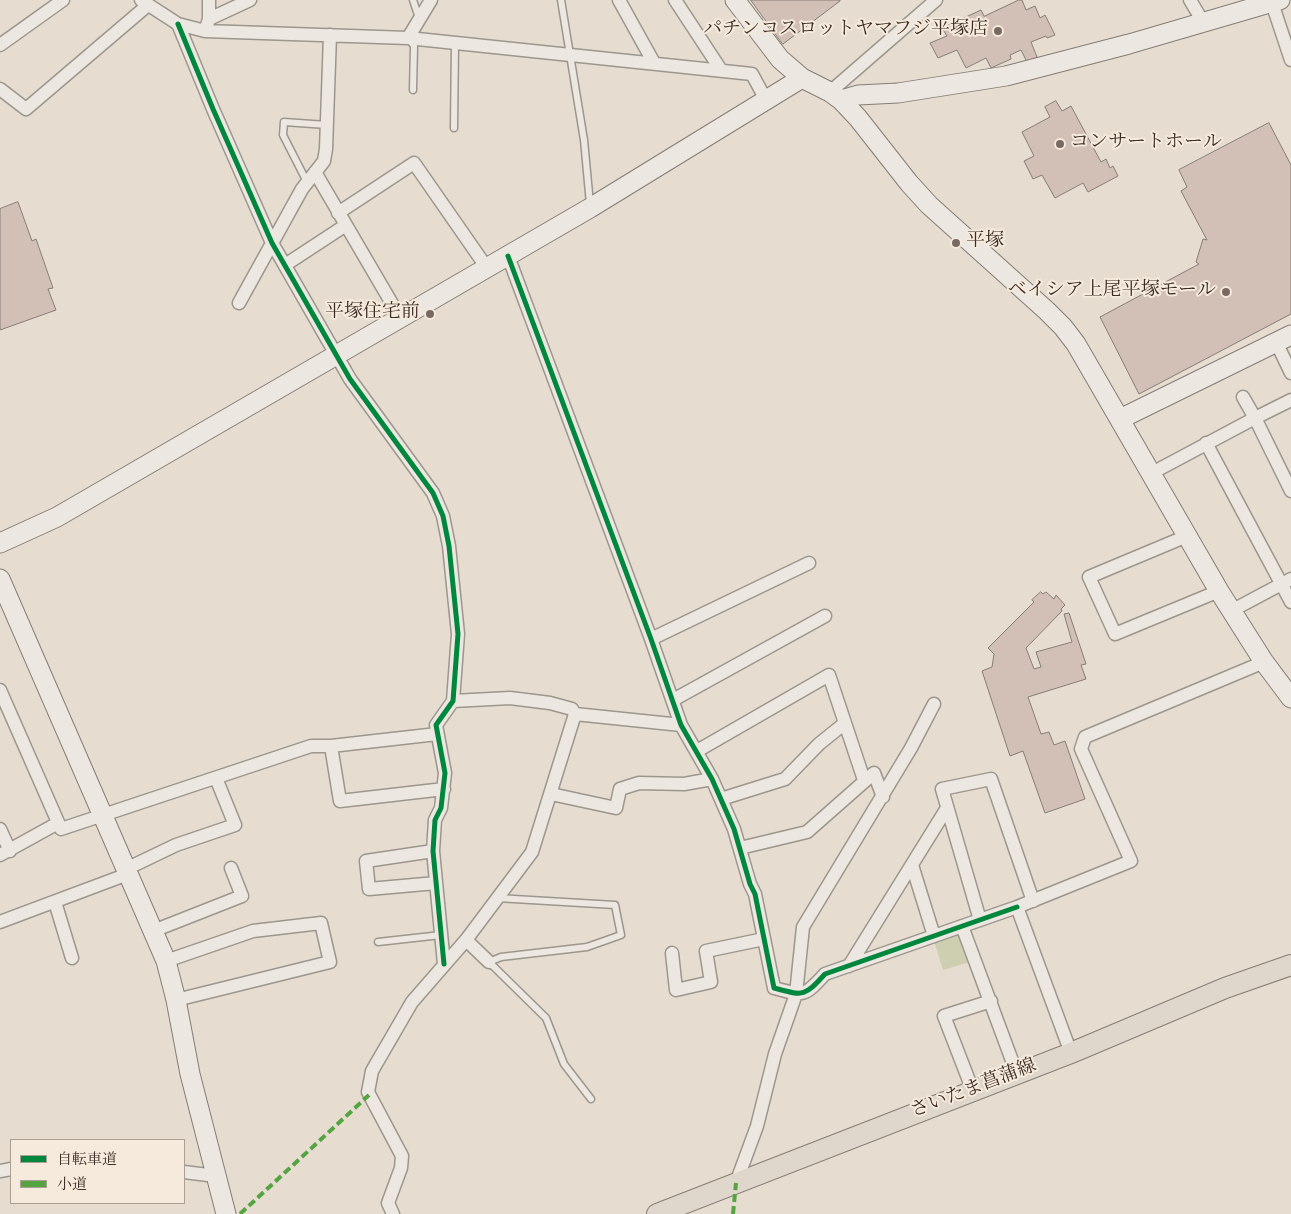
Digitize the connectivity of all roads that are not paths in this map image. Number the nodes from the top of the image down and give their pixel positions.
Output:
1 (63, 0) edge
2 (209, 0) edge
3 (250, 0) edge
4 (413, 0) edge
5 (431, 0) edge
6 (561, 0) edge
7 (619, 0) edge
8 (675, 0) edge
9 (735, 0) edge
10 (936, 0) edge
11 (1190, 0) edge
12 (1275, 1) edge
13 (144, 2) edge
14 (209, 19) junction
15 (420, 19) junction
16 (1203, 22) junction
17 (178, 24) junction
18 (205, 32) junction
19 (330, 35) junction
20 (408, 38) junction
21 (456, 42) junction
22 (0, 45) edge
23 (571, 54) junction
24 (1291, 60) edge
25 (654, 63) junction
26 (721, 70) junction
27 (802, 78) junction
28 (0, 89) edge
29 (413, 90) dead end
30 (835, 96) junction
31 (766, 100) junction
32 (327, 125) junction
33 (454, 128) dead end
34 (311, 177) junction
35 (590, 208) junction
36 (338, 213) junction
37 (346, 225) junction
38 (272, 242) junction
39 (508, 256) junction
40 (285, 265) junction
41 (487, 268) junction
42 (239, 304) dead end
43 (401, 319) junction
44 (1283, 339) edge
45 (338, 355) junction
46 (1291, 372) edge
47 (1243, 398) dead end
48 (1291, 400) edge
49 (1255, 418) junction
50 (1120, 419) junction
51 (1206, 444) junction
52 (1150, 474) junction
53 (1291, 491) edge
54 (1188, 536) junction
55 (0, 543) edge
56 (809, 563) dead end
57 (0, 579) edge
58 (1286, 581) edge
59 (1218, 591) junction
60 (1291, 602) edge
61 (1231, 611) junction
62 (825, 616) dead end
63 (651, 639) junction
64 (1264, 662) junction
65 (0, 690) edge
66 (1291, 698) edge
67 (673, 700) junction
68 (453, 701) junction
69 (934, 704) dead end
70 (575, 714) junction
71 (845, 723) junction
72 (681, 725) junction
73 (438, 734) junction
74 (331, 746) junction
75 (697, 752) junction
76 (216, 778) junction
77 (712, 779) junction
78 (864, 780) junction
79 (444, 789) junction
80 (551, 794) junction
81 (882, 797) junction
82 (721, 799) junction
83 (947, 808) junction
84 (102, 816) junction
85 (58, 823) junction
86 (0, 829) edge
87 (740, 848) junction
88 (432, 851) junction
89 (5, 853) edge
90 (912, 865) junction
91 (231, 868) dead end
92 (127, 872) junction
93 (436, 883) junction
94 (498, 898) junction
95 (1033, 901) junction
96 (55, 902) junction
97 (1017, 907) junction
98 (980, 920) junction
99 (0, 922) edge
100 (962, 926) junction
101 (153, 931) junction
102 (441, 935) junction
103 (934, 936) junction
104 (764, 939) junction
105 (466, 940) junction
106 (378, 942) dead end
107 (672, 953) dead end
108 (72, 958) dead end
109 (166, 961) junction
110 (489, 962) junction
111 (444, 964) junction
112 (1291, 965) edge
113 (849, 966) junction
114 (796, 994) junction
115 (176, 1000) junction
116 (991, 1001) junction
117 (1071, 1053) junction
118 (1017, 1074) junction
119 (973, 1091) junction
120 (591, 1099) dead end
121 (185, 1172) edge
122 (216, 1176) junction
123 (736, 1183) junction
124 (226, 1214) edge
125 (393, 1214) edge
126 (657, 1214) edge

1 - 22 street
2 - 14 street
3 - 14 street
4 - 15 lane
5 - 15 street
6 - 23 lane
7 - 25 street
8 - 26 street
9 - 27 street
10 - 30 street
11 - 16 street
12 - 16 street
12 - 24 street
13 - 17 street
13 - 28 street
14 - 18 street
15 - 20 street
16 - 30 street
17 - 18 street
17 - 38 street
18 - 19 street
19 - 20 street
19 - 32 street
20 - 21 street
20 - 29 lane
21 - 23 street
21 - 33 lane
23 - 25 street
23 - 35 lane
25 - 26 street
26 - 31 street
27 - 30 street
27 - 31 street
30 - 50 street
31 - 35 street
32 - 34 street
32 - 34 lane
34 - 36 street
34 - 38 street
35 - 39 street
36 - 37 street
36 - 41 street
37 - 40 street
37 - 43 street
38 - 40 street
38 - 42 street
39 - 41 street
39 - 63 street
40 - 45 street
41 - 43 street
43 - 45 street
44 - 46 street
44 - 50 street
45 - 55 street
45 - 68 street
47 - 49 street
48 - 49 street
49 - 51 street
49 - 53 street
50 - 52 street
51 - 52 street
51 - 58 street
52 - 54 street
54 - 59 street
54 - 59 street
56 - 63 street
57 - 84 street
58 - 60 street
58 - 61 street
59 - 61 street
61 - 64 street
62 - 67 street
63 - 67 street
64 - 66 street
64 - 95 street
65 - 85 street
67 - 72 street
68 - 70 street
68 - 73 street
69 - 81 street
70 - 72 street
70 - 80 street
71 - 75 street
71 - 78 street
71 - 82 street
72 - 75 street
73 - 74 street
73 - 79 street
74 - 76 street
74 - 79 street
75 - 77 street
76 - 84 street
76 - 92 street
77 - 80 street
77 - 82 street
78 - 81 street
78 - 87 street
79 - 88 street
80 - 94 street
81 - 114 street
82 - 87 street
83 - 90 street
83 - 95 street
83 - 98 street
84 - 85 street
84 - 92 street
85 - 89 street
86 - 89 street
87 - 104 street
88 - 93 street
88 - 93 street
90 - 103 street
90 - 113 street
91 - 101 street
92 - 96 street
92 - 101 street
93 - 102 street
94 - 105 street
94 - 110 lane
95 - 97 street
96 - 99 street
96 - 108 street
97 - 98 street
97 - 117 street
98 - 100 street
100 - 103 street
100 - 116 street
101 - 109 street
102 - 106 lane
102 - 111 street
103 - 113 street
104 - 107 street
104 - 114 street
105 - 110 street
105 - 111 street
109 - 115 street
109 - 115 street
110 - 120 lane
111 - 125 street
112 - 117 main road, さいたま菖蒲線
113 - 114 street
114 - 123 street
115 - 122 street
116 - 118 street
116 - 119 street
117 - 118 main road, さいたま菖蒲線
118 - 119 main road, さいたま菖蒲線
119 - 123 main road, さいたま菖蒲線
121 - 122 street
122 - 124 street
123 - 126 main road, さいたま菖蒲線

